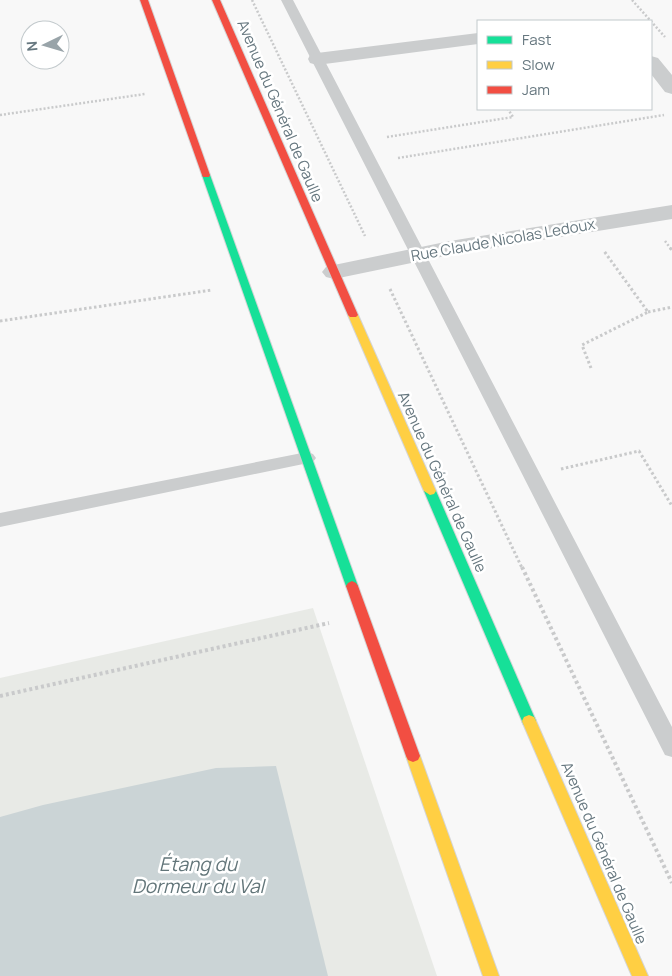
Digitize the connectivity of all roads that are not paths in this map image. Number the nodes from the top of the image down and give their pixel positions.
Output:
1 (144, 0) edge
2 (216, 0) edge
3 (287, 0) edge
4 (477, 38) edge
5 (317, 60) junction
6 (652, 63) edge
7 (672, 88) edge
8 (672, 212) edge
9 (418, 255) junction
10 (334, 272) junction
11 (307, 458) junction
12 (0, 520) edge
13 (672, 748) edge
14 (491, 976) edge
15 (640, 976) edge

1 - 11 street
2 - 10 street, Avenue du Général de Gaulle
3 - 5 lane
4 - 5 street
5 - 9 lane
6 - 7 street
8 - 9 street, Rue Claude Nicolas Ledoux
9 - 10 street, Rue Claude Nicolas Ledoux
9 - 13 lane
10 - 15 street, Avenue du Général de Gaulle
11 - 12 lane
11 - 14 street

